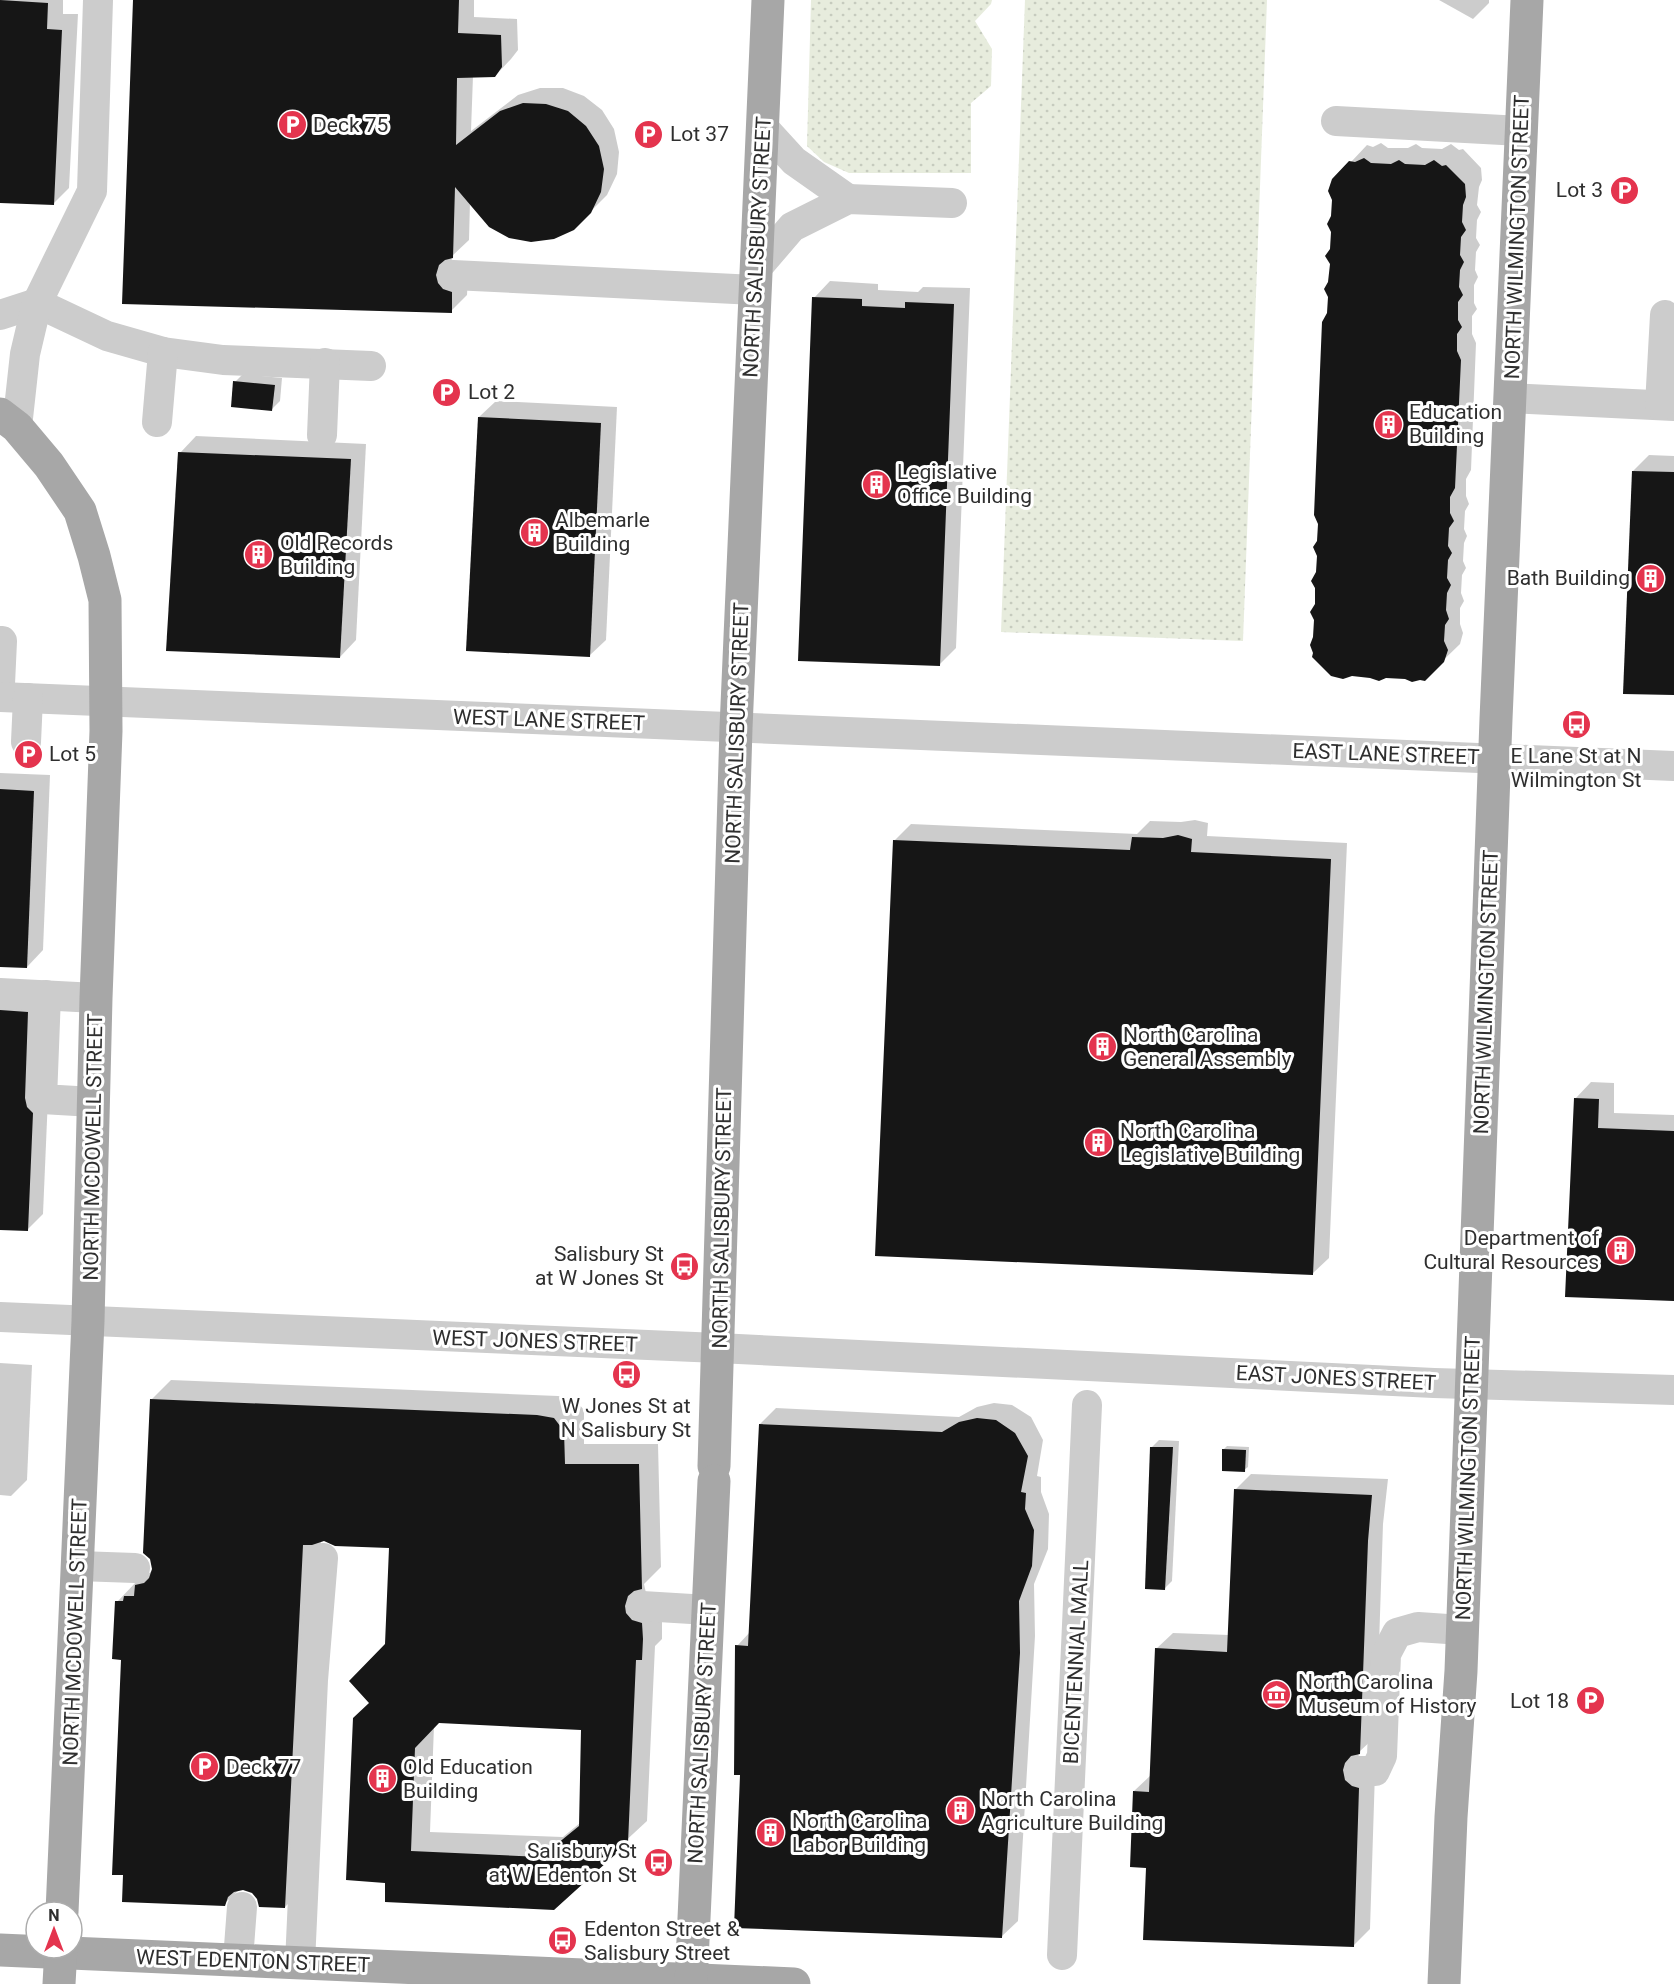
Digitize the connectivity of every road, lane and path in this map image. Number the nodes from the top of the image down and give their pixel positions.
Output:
1 (98, 0) edge
2 (768, 0) edge
3 (1527, 0) edge
4 (1336, 121) dead end
5 (762, 126) junction
6 (1521, 131) junction
7 (848, 199) junction
8 (952, 203) dead end
9 (453, 275) dead end
10 (755, 279) junction
11 (37, 303) junction
12 (0, 315) edge
13 (1665, 315) dead end
14 (163, 352) junction
15 (325, 363) junction
16 (371, 366) dead end
17 (1510, 398) junction
18 (1667, 406) edge
19 (9, 420) edge
20 (157, 422) dead end
21 (322, 435) dead end
22 (2, 641) dead end
23 (0, 684) edge
24 (14, 698) edge
25 (107, 702) junction
26 (736, 728) junction
27 (26, 742) dead end
28 (1098, 743) joint
29 (1495, 759) junction
30 (1674, 766) edge
31 (0, 993) edge
32 (46, 995) junction
33 (96, 998) junction
34 (93, 1102) junction
35 (0, 1317) edge
36 (88, 1321) junction
37 (718, 1348) junction
38 (1070, 1365) joint
39 (1472, 1384) junction
40 (1674, 1390) edge
41 (1087, 1405) dead end
42 (323, 1558) dead end
43 (78, 1566) junction
44 (135, 1568) dead end
45 (642, 1606) dead end
46 (708, 1610) junction
47 (1462, 1630) junction
48 (1360, 1771) dead end
49 (63, 1900) edge
50 (242, 1907) dead end
51 (0, 1950) edge
52 (1062, 1955) dead end
53 (238, 1960) junction
54 (60, 1961) edge
55 (300, 1963) junction
56 (691, 1982) edge
57 (794, 1984) edge
58 (1444, 1984) edge

1 - 11 street
2 - 5 main road, NORTH SALISBURY STREET
3 - 6 main road, NORTH WILMINGTON STREET
4 - 6 street
5 - 7 street
5 - 10 main road, NORTH SALISBURY STREET
6 - 17 main road, NORTH WILMINGTON STREET
7 - 8 street
7 - 10 street
9 - 10 street
10 - 26 main road, NORTH SALISBURY STREET
11 - 12 street
11 - 14 street
11 - 19 street
13 - 18 street
14 - 15 street
14 - 20 street
15 - 16 street
15 - 21 street
17 - 18 street
17 - 29 main road, NORTH WILMINGTON STREET
19 - 25 main road, NORTH MCDOWELL STREET
22 - 23 street
24 - 25 street, WEST LANE STREET
24 - 27 street
25 - 26 street, WEST LANE STREET
25 - 33 main road, NORTH MCDOWELL STREET
26 - 28 street, WEST LANE STREET
26 - 37 main road, NORTH SALISBURY STREET
28 - 29 street, EAST LANE STREET
29 - 30 street, EAST LANE STREET
29 - 39 main road, NORTH WILMINGTON STREET
31 - 32 street
32 - 33 street
32 - 34 street
33 - 34 main road, NORTH MCDOWELL STREET
34 - 36 main road, NORTH MCDOWELL STREET
35 - 36 street, WEST JONES STREET
36 - 37 street, WEST JONES STREET
36 - 43 main road, NORTH MCDOWELL STREET
37 - 38 street, WEST JONES STREET
37 - 46 main road, NORTH SALISBURY STREET
38 - 39 street, EAST JONES STREET
39 - 40 street, EAST JONES STREET
39 - 47 main road, NORTH WILMINGTON STREET
41 - 52 street, BICENTENNIAL MALL
42 - 55 street
43 - 44 street
43 - 49 main road, NORTH MCDOWELL STREET
45 - 46 street
46 - 56 main road, NORTH SALISBURY STREET
47 - 48 street
47 - 58 main road, NORTH WILMINGTON STREET
50 - 53 street
51 - 54 main road, WEST EDENTON STREET
53 - 54 main road, WEST EDENTON STREET
53 - 55 main road, WEST EDENTON STREET
55 - 56 main road, WEST EDENTON STREET
56 - 57 main road, WEST EDENTON STREET

